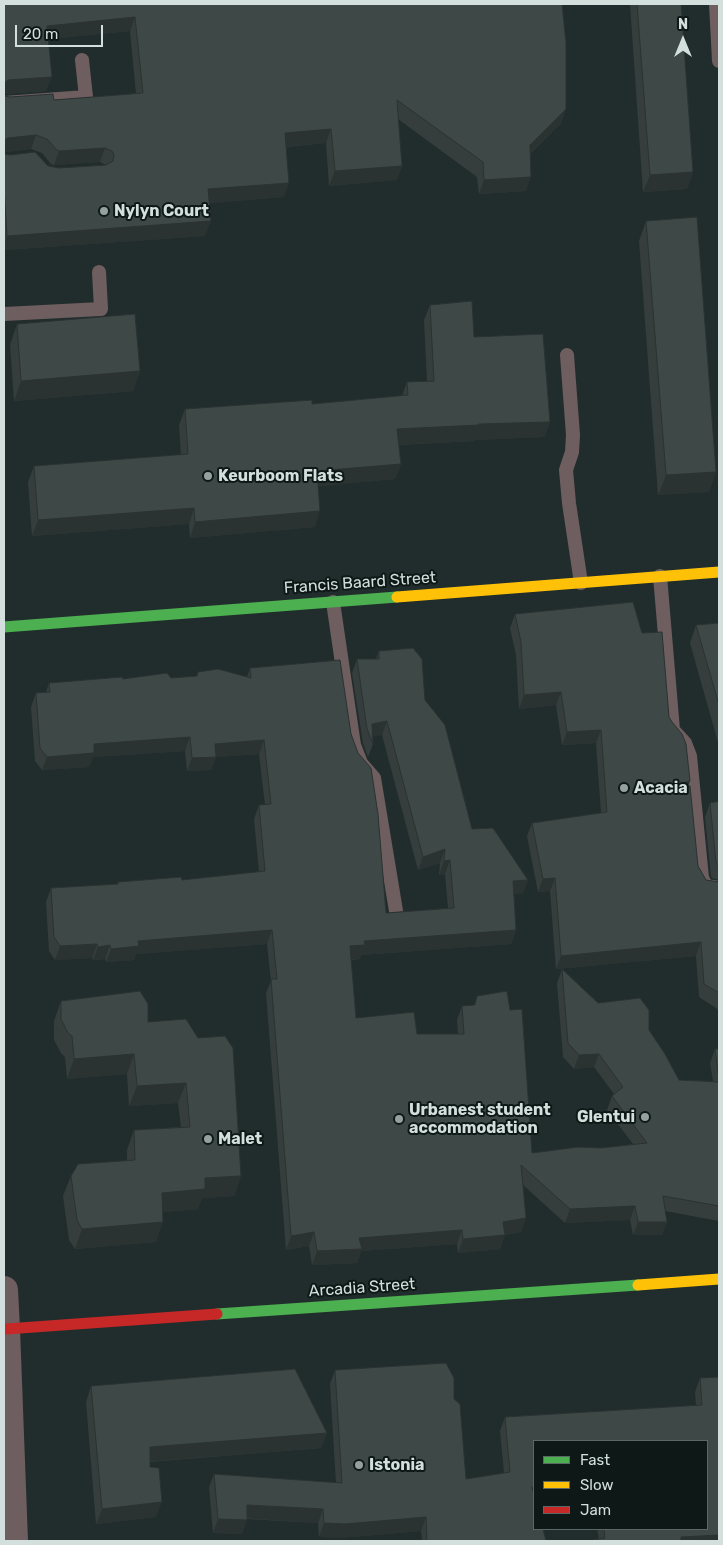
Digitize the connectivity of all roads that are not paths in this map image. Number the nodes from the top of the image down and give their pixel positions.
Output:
1 (716, 4) edge
2 (82, 60) dead end
3 (719, 61) edge
4 (4, 103) edge
5 (99, 272) dead end
6 (4, 314) edge
7 (567, 355) dead end
8 (719, 572) edge
9 (660, 576) junction
10 (581, 583) junction
11 (333, 602) junction
12 (4, 627) edge
13 (719, 888) edge
14 (397, 917) edge
15 (719, 1280) edge
16 (4, 1290) edge
17 (6, 1329) junction
18 (14, 1541) edge

1 - 3 lane
2 - 4 lane
5 - 6 lane
7 - 10 lane
8 - 9 main road, Francis Baard Street
9 - 10 main road, Francis Baard Street
9 - 13 lane
10 - 11 main road, Francis Baard Street
11 - 12 main road, Francis Baard Street
11 - 14 lane
15 - 17 main road, Arcadia Street
16 - 17 street
17 - 18 street

